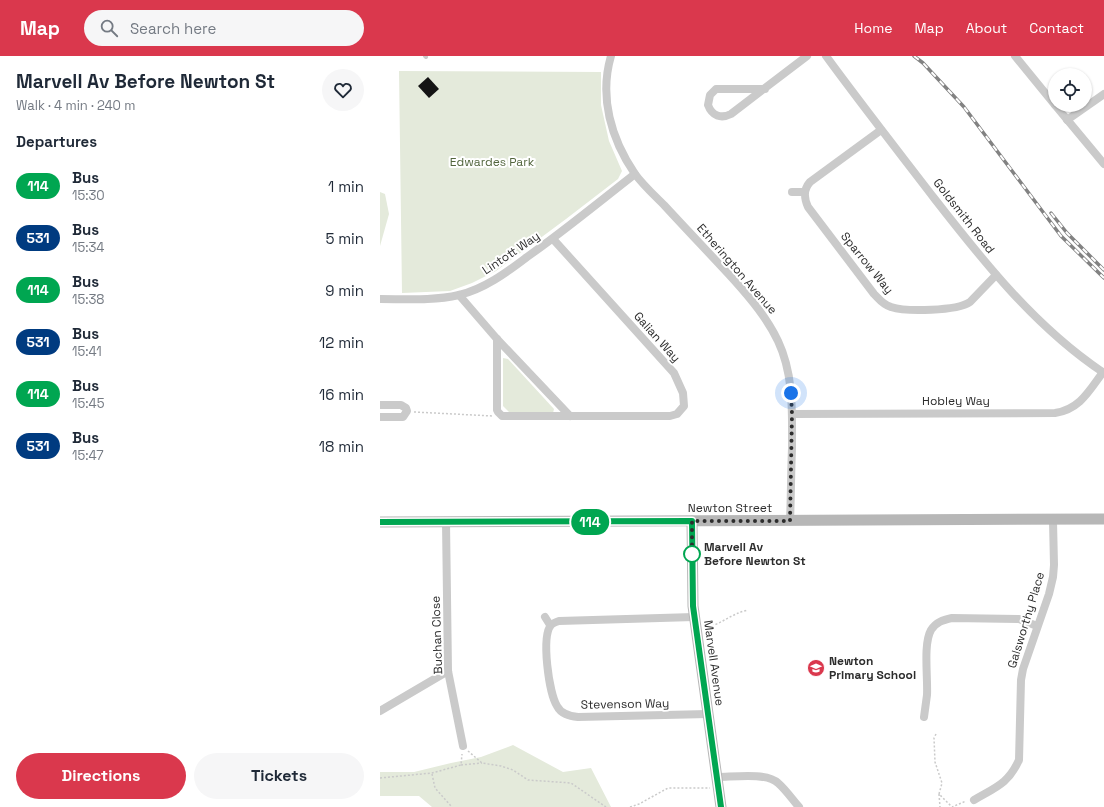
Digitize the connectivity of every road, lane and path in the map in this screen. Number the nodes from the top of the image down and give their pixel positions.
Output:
1 (611, 56) edge
2 (807, 56) edge
3 (826, 56) edge
4 (1015, 56) edge
5 (765, 88) junction
6 (1104, 94) edge
7 (1048, 96) edge
8 (1061, 112) edge
9 (1067, 120) junction
10 (881, 130) junction
11 (1104, 164) edge
12 (635, 174) junction
13 (792, 192) dead end
14 (805, 192) junction
15 (552, 240) junction
16 (996, 275) junction
17 (459, 295) junction
18 (380, 299) edge
19 (497, 340) junction
20 (1103, 372) edge
21 (380, 405) edge
22 (407, 411) junction
23 (500, 414) junction
24 (792, 414) junction
25 (570, 416) junction
26 (380, 417) edge
27 (1104, 520) edge
28 (692, 521) junction
29 (790, 521) junction
30 (1054, 521) junction
31 (380, 522) edge
32 (446, 522) junction
33 (748, 610) dead end
34 (545, 617) dead end
35 (694, 617) junction
36 (550, 625) junction
37 (1037, 626) junction
38 (702, 628) dead end
39 (448, 671) junction
40 (380, 711) edge
41 (708, 714) junction
42 (924, 717) dead end
43 (936, 734) dead end
44 (463, 746) junction
45 (482, 762) junction
46 (460, 765) junction
47 (432, 773) junction
48 (380, 778) edge
49 (718, 782) junction
50 (939, 794) junction
51 (974, 800) joint
52 (452, 807) edge
53 (606, 807) edge
54 (630, 807) edge
55 (721, 807) edge
56 (799, 807) edge
57 (940, 807) edge
58 (952, 807) edge

1 - 12 street, Etherington Avenue
2 - 5 street
3 - 10 street, Goldsmith Road
4 - 7 street
5 - 5 street
6 - 9 street
8 - 9 street
9 - 11 street
10 - 14 street
10 - 16 street, Goldsmith Road
12 - 15 street, Lintott Way
12 - 24 street, Etherington Avenue
13 - 14 street
14 - 16 street, Sparrow Way
15 - 17 street, Lintott Way
15 - 25 street, Galian Way
16 - 20 street, Goldsmith Road
17 - 18 street, Lintott Way
17 - 19 street
19 - 23 street
19 - 25 street
20 - 24 street, Hobley Way
21 - 22 street
22 - 23 path
22 - 26 street
23 - 25 street, Galian Way
24 - 29 street, Etherington Avenue
27 - 30 street, Newton Street
28 - 29 street, Newton Street
28 - 32 street, Newton Street
28 - 35 street, Marvell Avenue
29 - 30 street, Newton Street
30 - 37 street, Galsworthy Place
31 - 32 street, Newton Street
32 - 39 street, Buchan Close
33 - 38 path
34 - 36 street
35 - 36 street
35 - 41 street, Marvell Avenue
36 - 41 street, Stevenson Way
37 - 42 street
37 - 51 street, Galsworthy Place
39 - 40 street
39 - 44 street, Buchan Close
41 - 49 street, Marvell Avenue
43 - 50 path
44 - 45 path
44 - 46 path
45 - 46 path
45 - 53 path
46 - 47 path
47 - 48 path
47 - 52 path
49 - 54 path
49 - 55 street, Marvell Avenue
49 - 56 street
50 - 57 path
50 - 58 path
51 - 58 path

